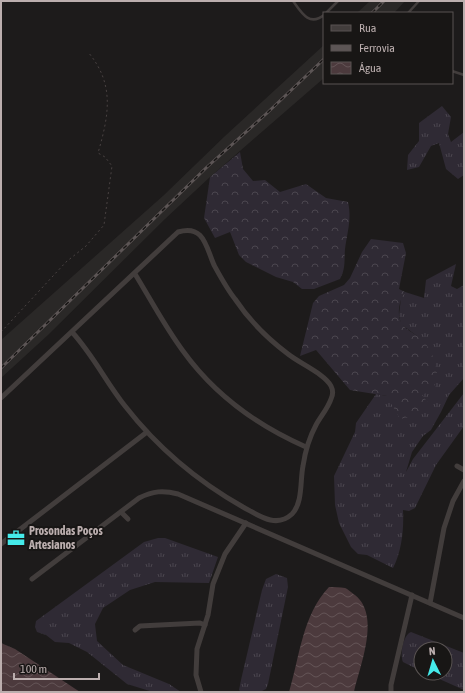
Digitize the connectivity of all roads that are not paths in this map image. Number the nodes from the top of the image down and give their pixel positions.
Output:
1 (293, 1) edge
2 (338, 1) edge
3 (419, 1) edge
4 (327, 12) edge
5 (409, 12) edge
6 (323, 16) edge
7 (453, 71) edge
8 (464, 75) edge
9 (136, 274) junction
10 (72, 332) junction
11 (1, 398) edge
12 (147, 432) junction
13 (306, 447) junction
14 (457, 466) dead end
15 (464, 470) edge
16 (464, 481) edge
17 (121, 512) junction
18 (128, 520) dead end
19 (246, 523) junction
20 (1, 544) edge
21 (32, 579) dead end
22 (412, 595) junction
23 (430, 603) junction
24 (464, 618) edge
25 (205, 625) junction
26 (135, 630) dead end
27 (200, 692) edge
28 (391, 692) edge

1 - 6 lane
2 - 4 lane
3 - 5 lane
7 - 8 lane
9 - 10 street
9 - 13 street
9 - 13 street
10 - 11 street
10 - 12 street
12 - 13 street
12 - 20 street
14 - 15 street
16 - 23 street
17 - 18 street
17 - 19 street
17 - 21 street
19 - 22 street
19 - 25 street
22 - 23 street
22 - 28 street
23 - 24 street
25 - 26 street
25 - 27 street

